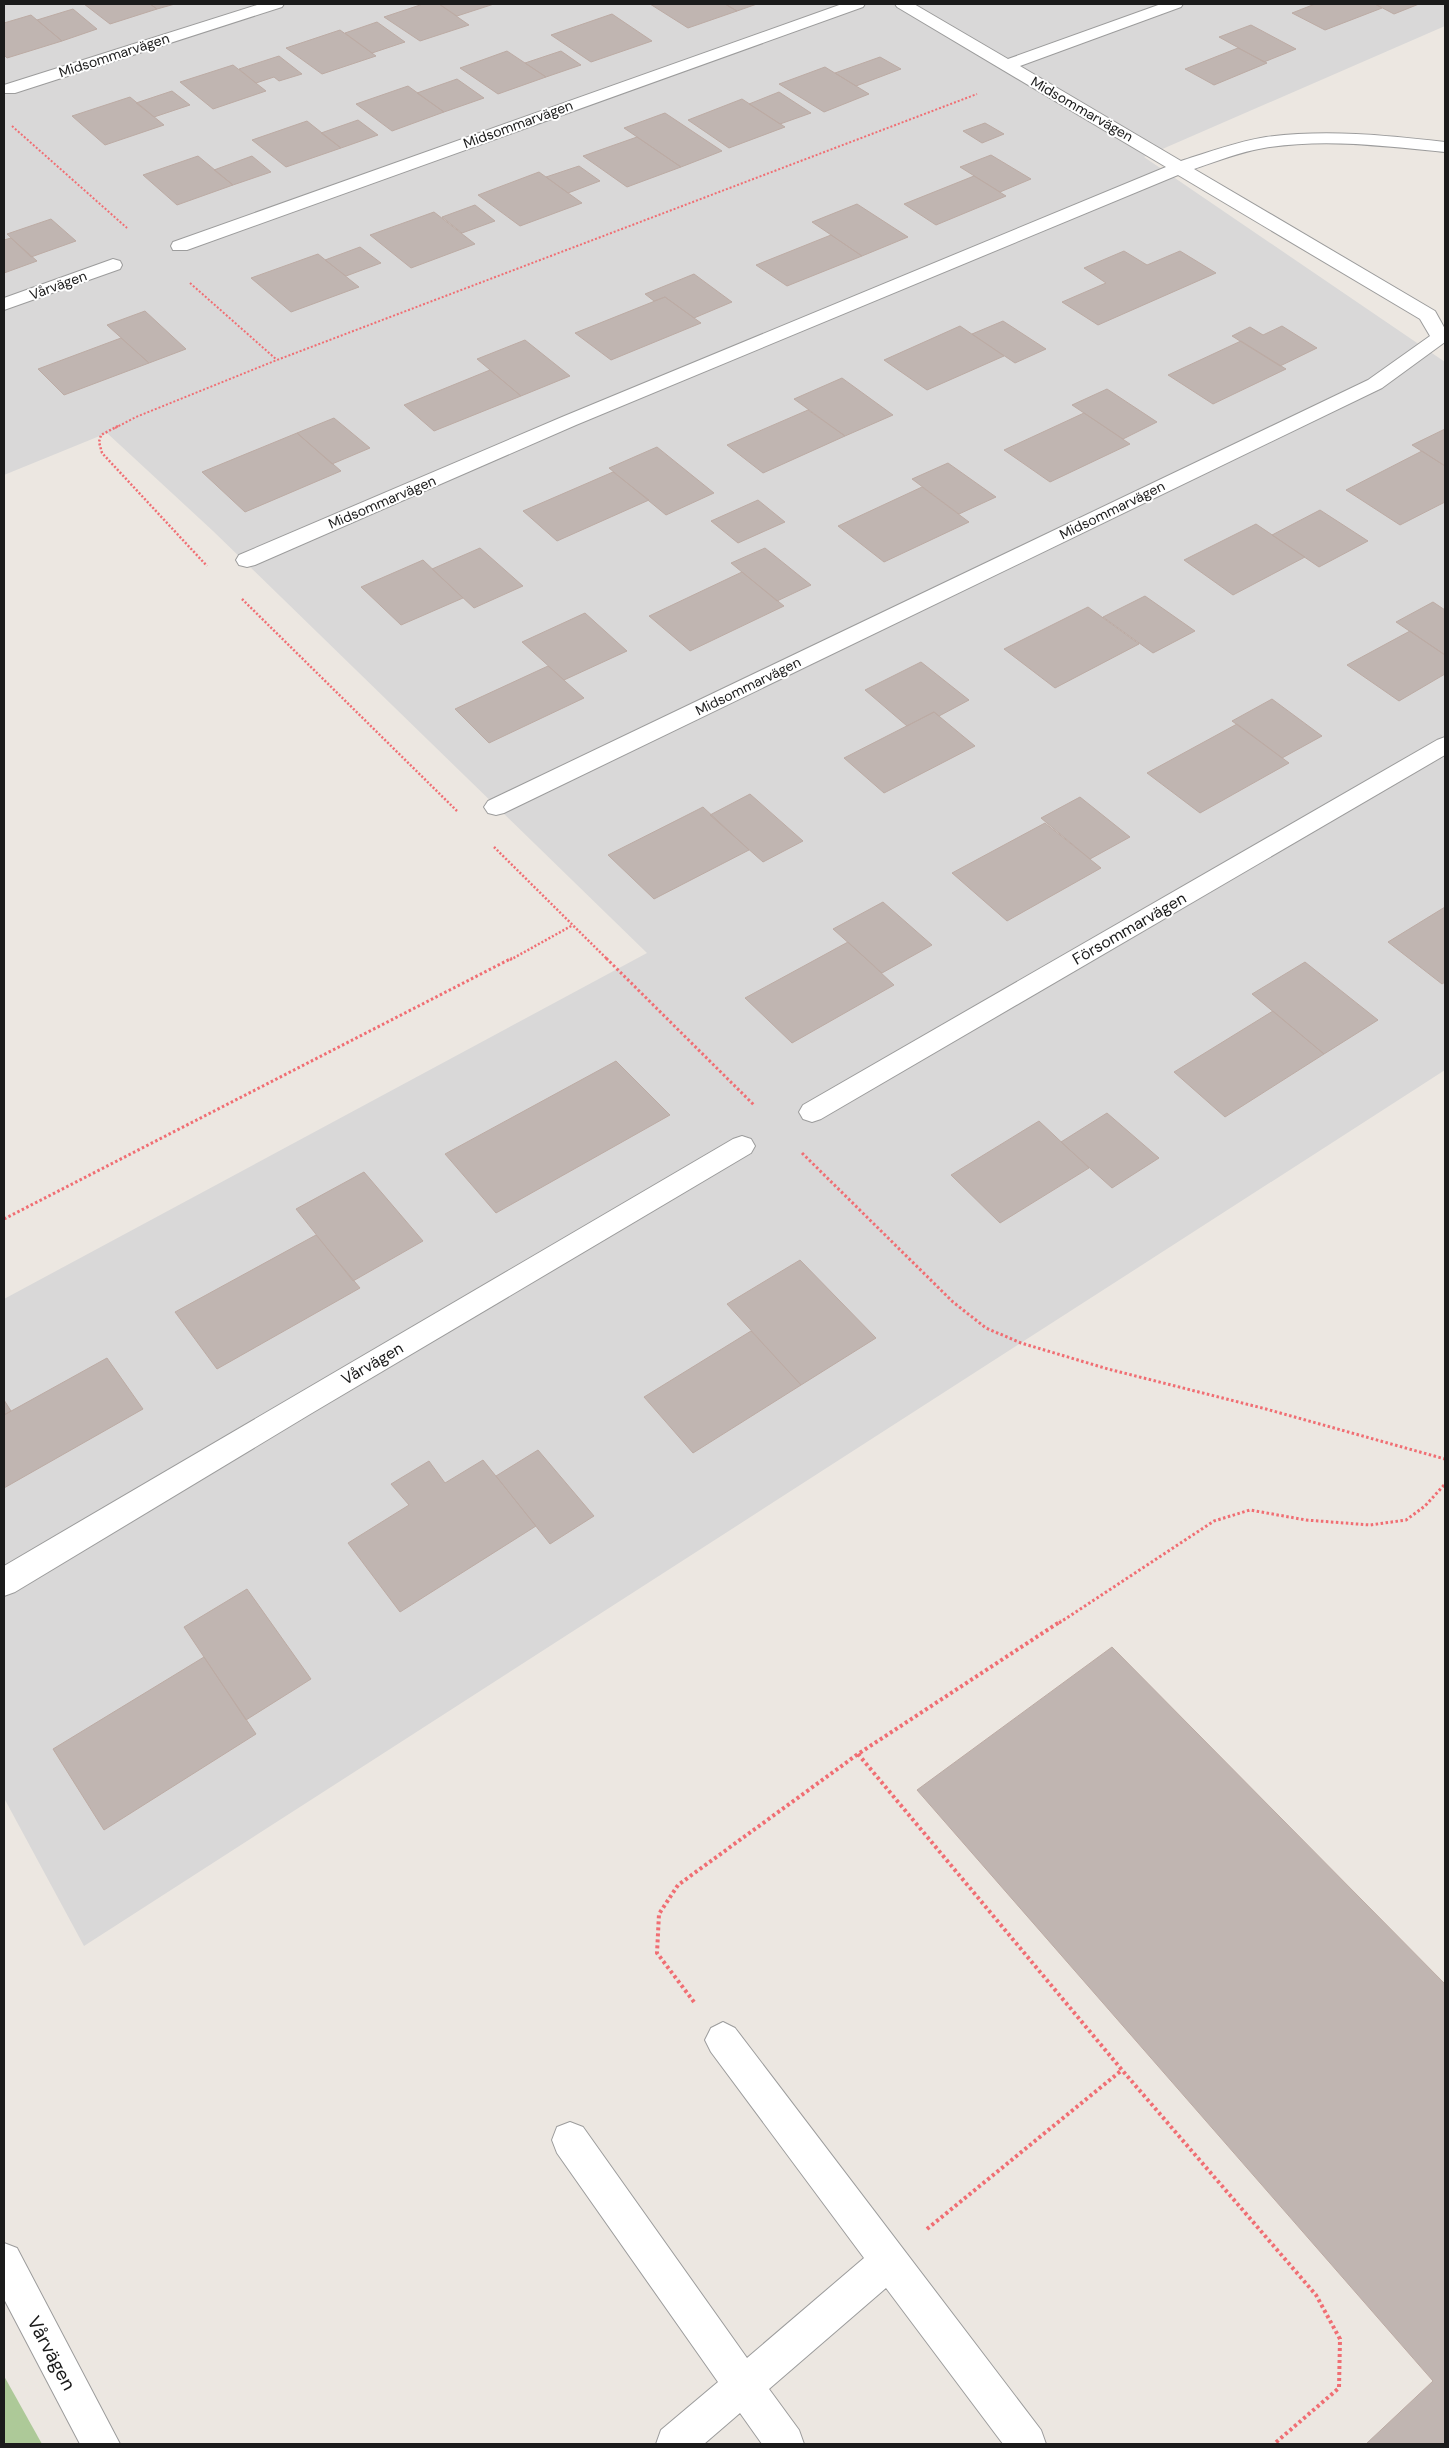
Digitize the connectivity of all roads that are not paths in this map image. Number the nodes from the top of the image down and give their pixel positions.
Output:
1 (276, 4) edge
2 (857, 4) edge
3 (903, 4) edge
4 (1175, 4) edge
5 (1008, 65) junction
6 (9, 89) dead end
7 (1445, 147) edge
8 (1181, 167) junction
9 (180, 246) dead end
10 (113, 265) dead end
11 (4, 304) edge
12 (247, 560) dead end
13 (1445, 745) edge
14 (496, 807) dead end
15 (812, 1112) dead end
16 (742, 1146) dead end
17 (4, 1582) edge
18 (723, 2040) road end
19 (570, 2140) dead end
20 (4, 2261) edge
21 (890, 2261) junction
22 (743, 2386) junction
23 (101, 2444) edge
24 (675, 2444) edge
25 (785, 2444) edge
26 (1027, 2444) edge

1 - 6 street, Midsommarvägen
2 - 9 street, Midsommarvägen
3 - 5 street, Midsommarvägen
4 - 5 street, Midsommarvägen
5 - 8 street, Midsommarvägen
7 - 8 street, Midsommarvägen
8 - 12 street, Midsommarvägen
8 - 14 street, Midsommarvägen
10 - 11 street, Vårvägen
13 - 15 street, Försommarvägen
16 - 17 street, Vårvägen
18 - 21 street
19 - 22 street
20 - 23 street, Vårvägen
21 - 22 street
21 - 26 street
22 - 24 street
22 - 25 street

